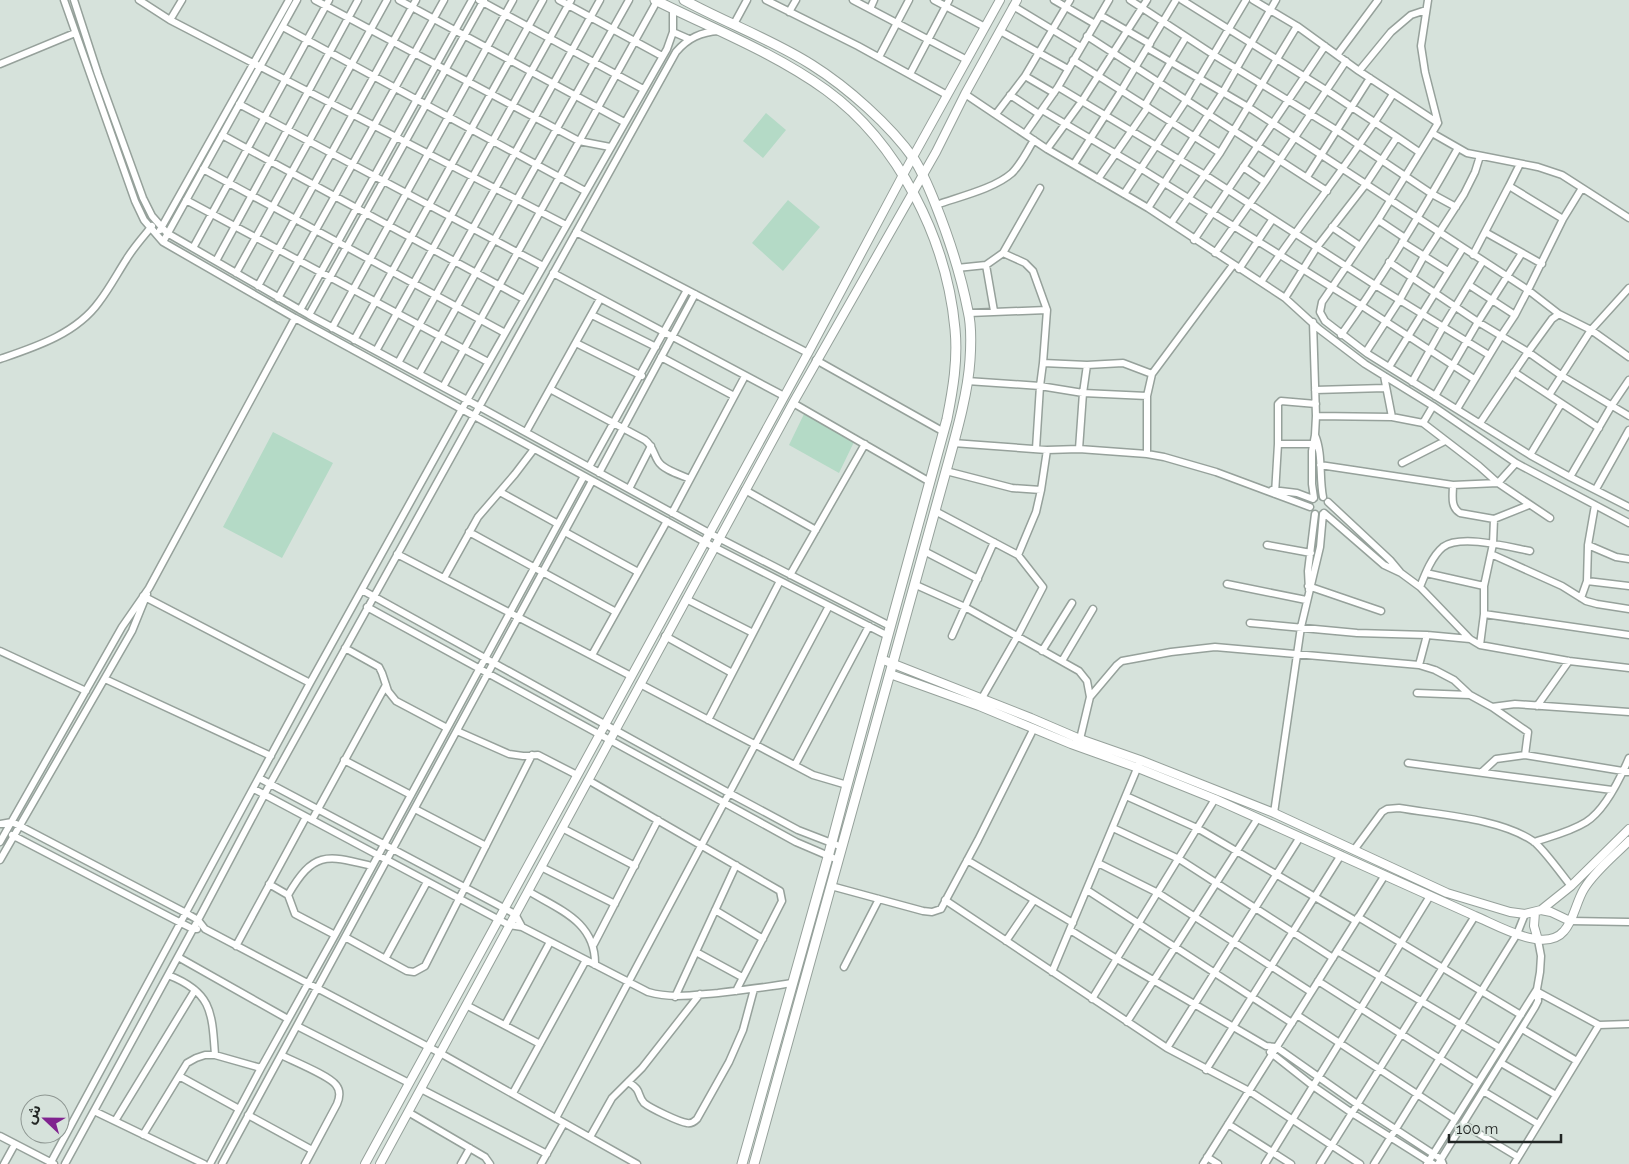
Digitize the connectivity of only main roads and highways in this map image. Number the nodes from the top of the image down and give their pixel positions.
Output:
1 (656, 0) edge
2 (689, 1) edge
3 (742, 1164) edge
4 (754, 1164) edge

1 - 3 main road
2 - 4 main road

